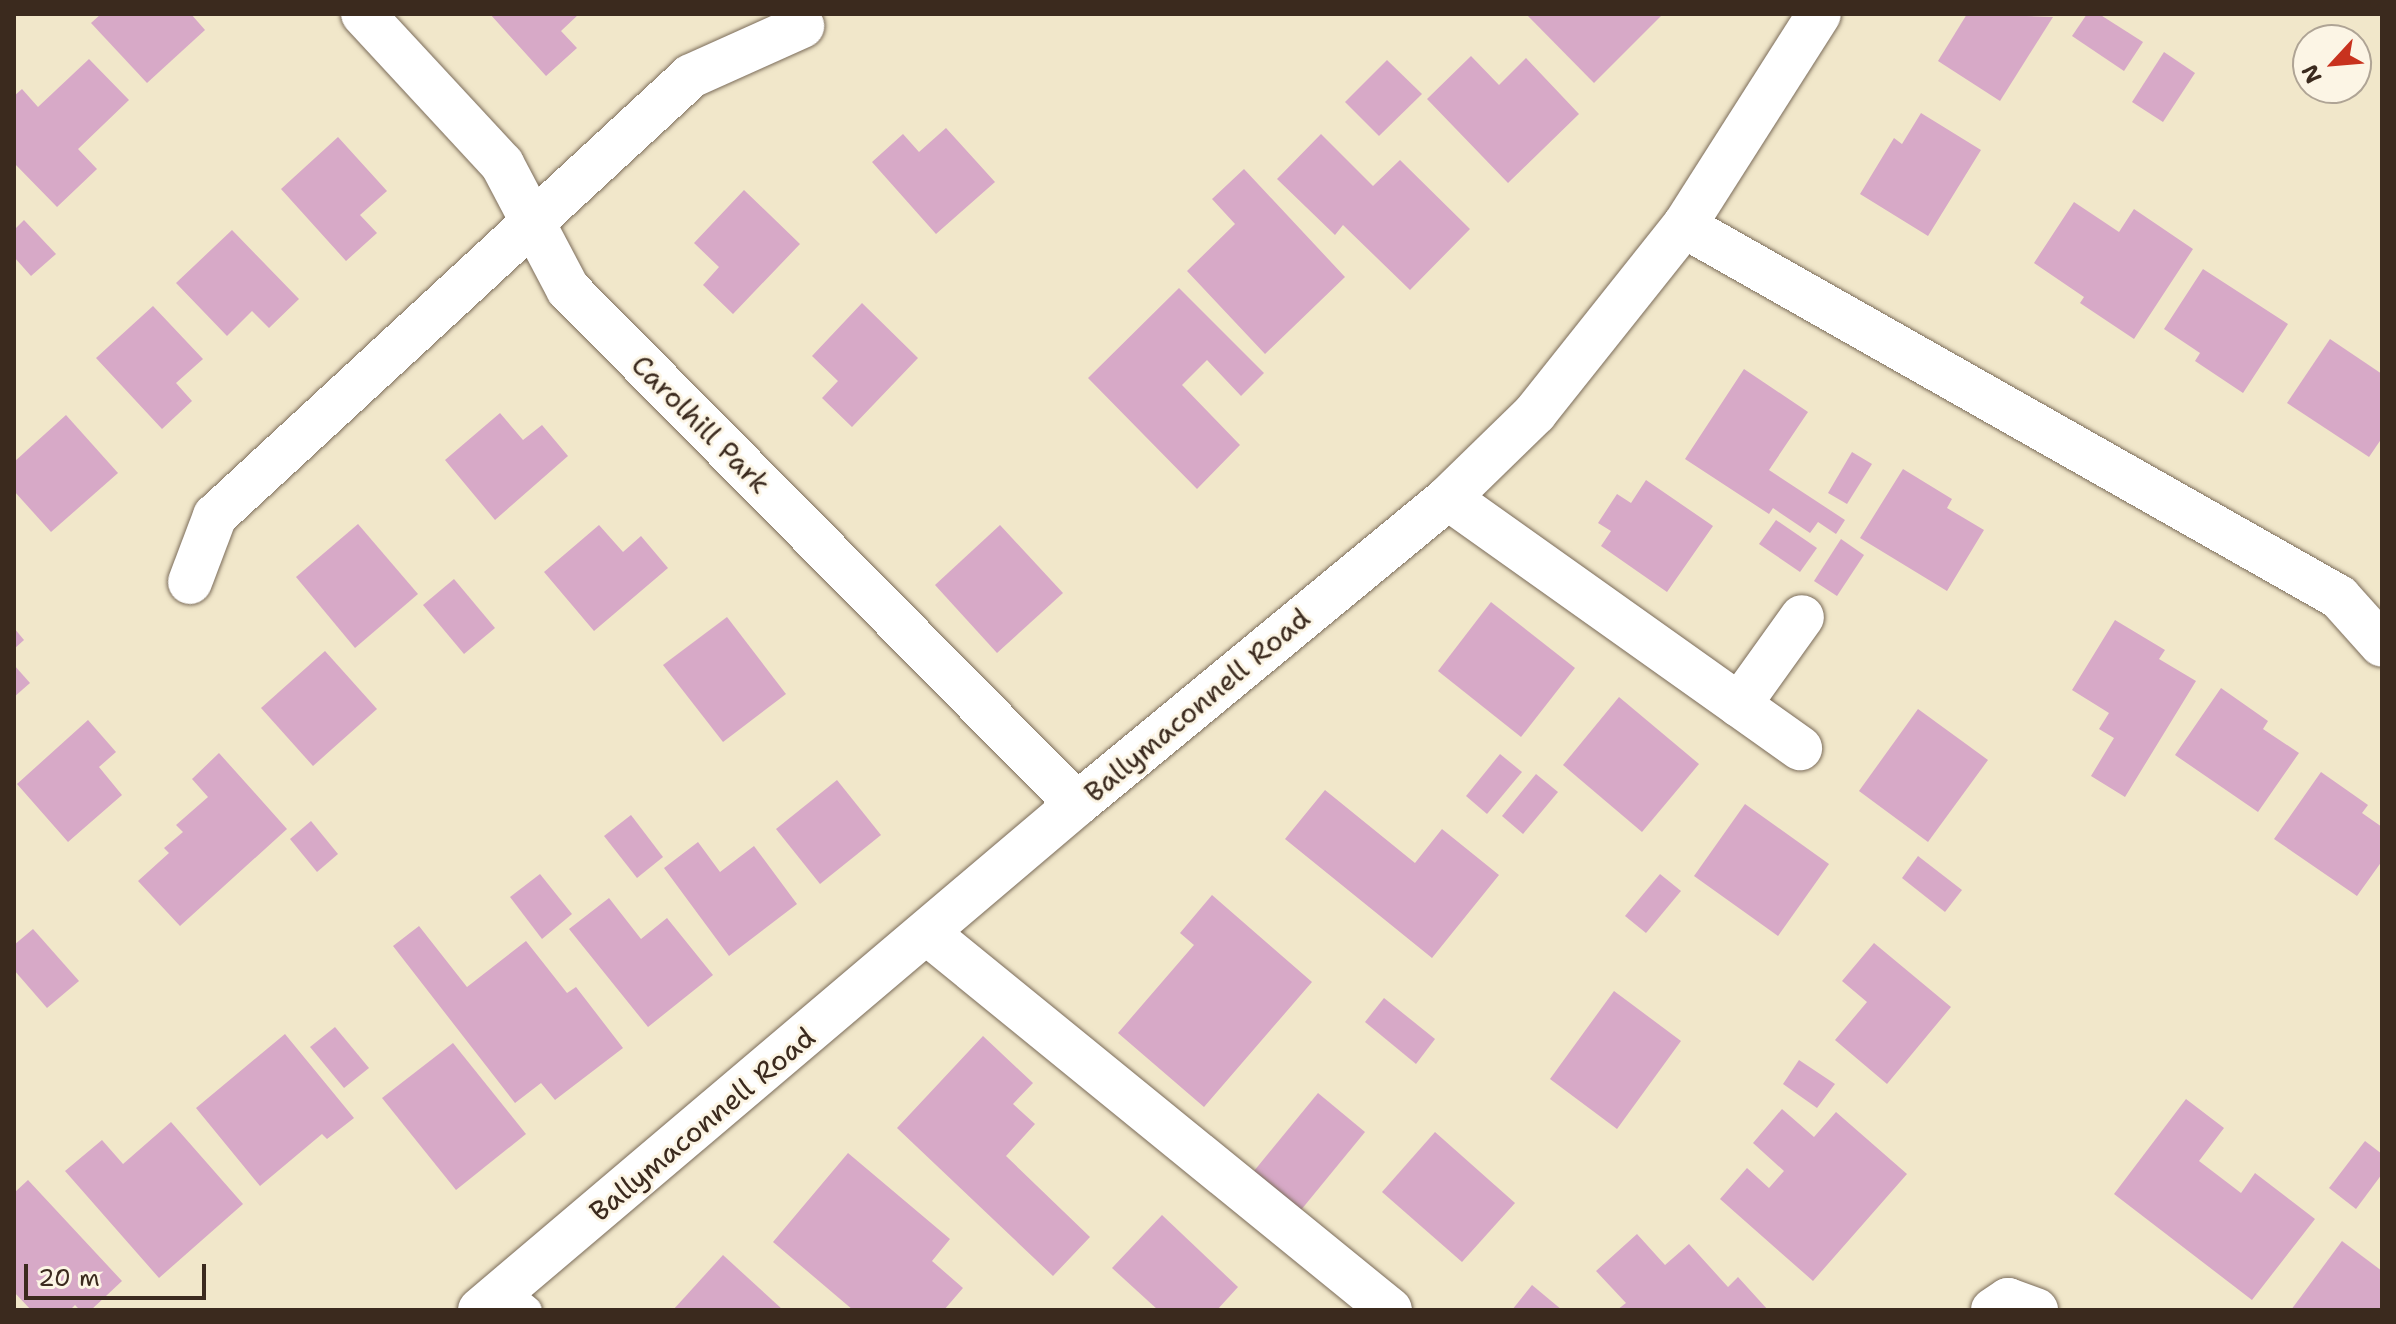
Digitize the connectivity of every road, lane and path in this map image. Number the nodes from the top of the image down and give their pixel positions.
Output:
1 (363, 14) edge
2 (1819, 14) edge
3 (802, 26) dead end
4 (532, 226) junction
5 (1684, 226) junction
6 (1448, 498) junction
7 (190, 582) dead end
8 (1802, 617) dead end
9 (2382, 645) edge
10 (1739, 705) junction
11 (1800, 748) dead end
12 (1077, 804) junction
13 (927, 933) junction
14 (505, 1303) edge
15 (1390, 1310) edge
16 (1993, 1310) edge
17 (2036, 1310) edge

1 - 4 street, Carolhill Park
2 - 5 street, Ballymaconnell Road
3 - 4 street
4 - 7 street
4 - 12 street, Carolhill Park
5 - 6 street, Ballymaconnell Road
5 - 9 street
6 - 10 street
6 - 12 street, Ballymaconnell Road
8 - 10 street
10 - 11 street
12 - 13 street, Ballymaconnell Road
13 - 14 street, Ballymaconnell Road
13 - 15 street
16 - 17 street

